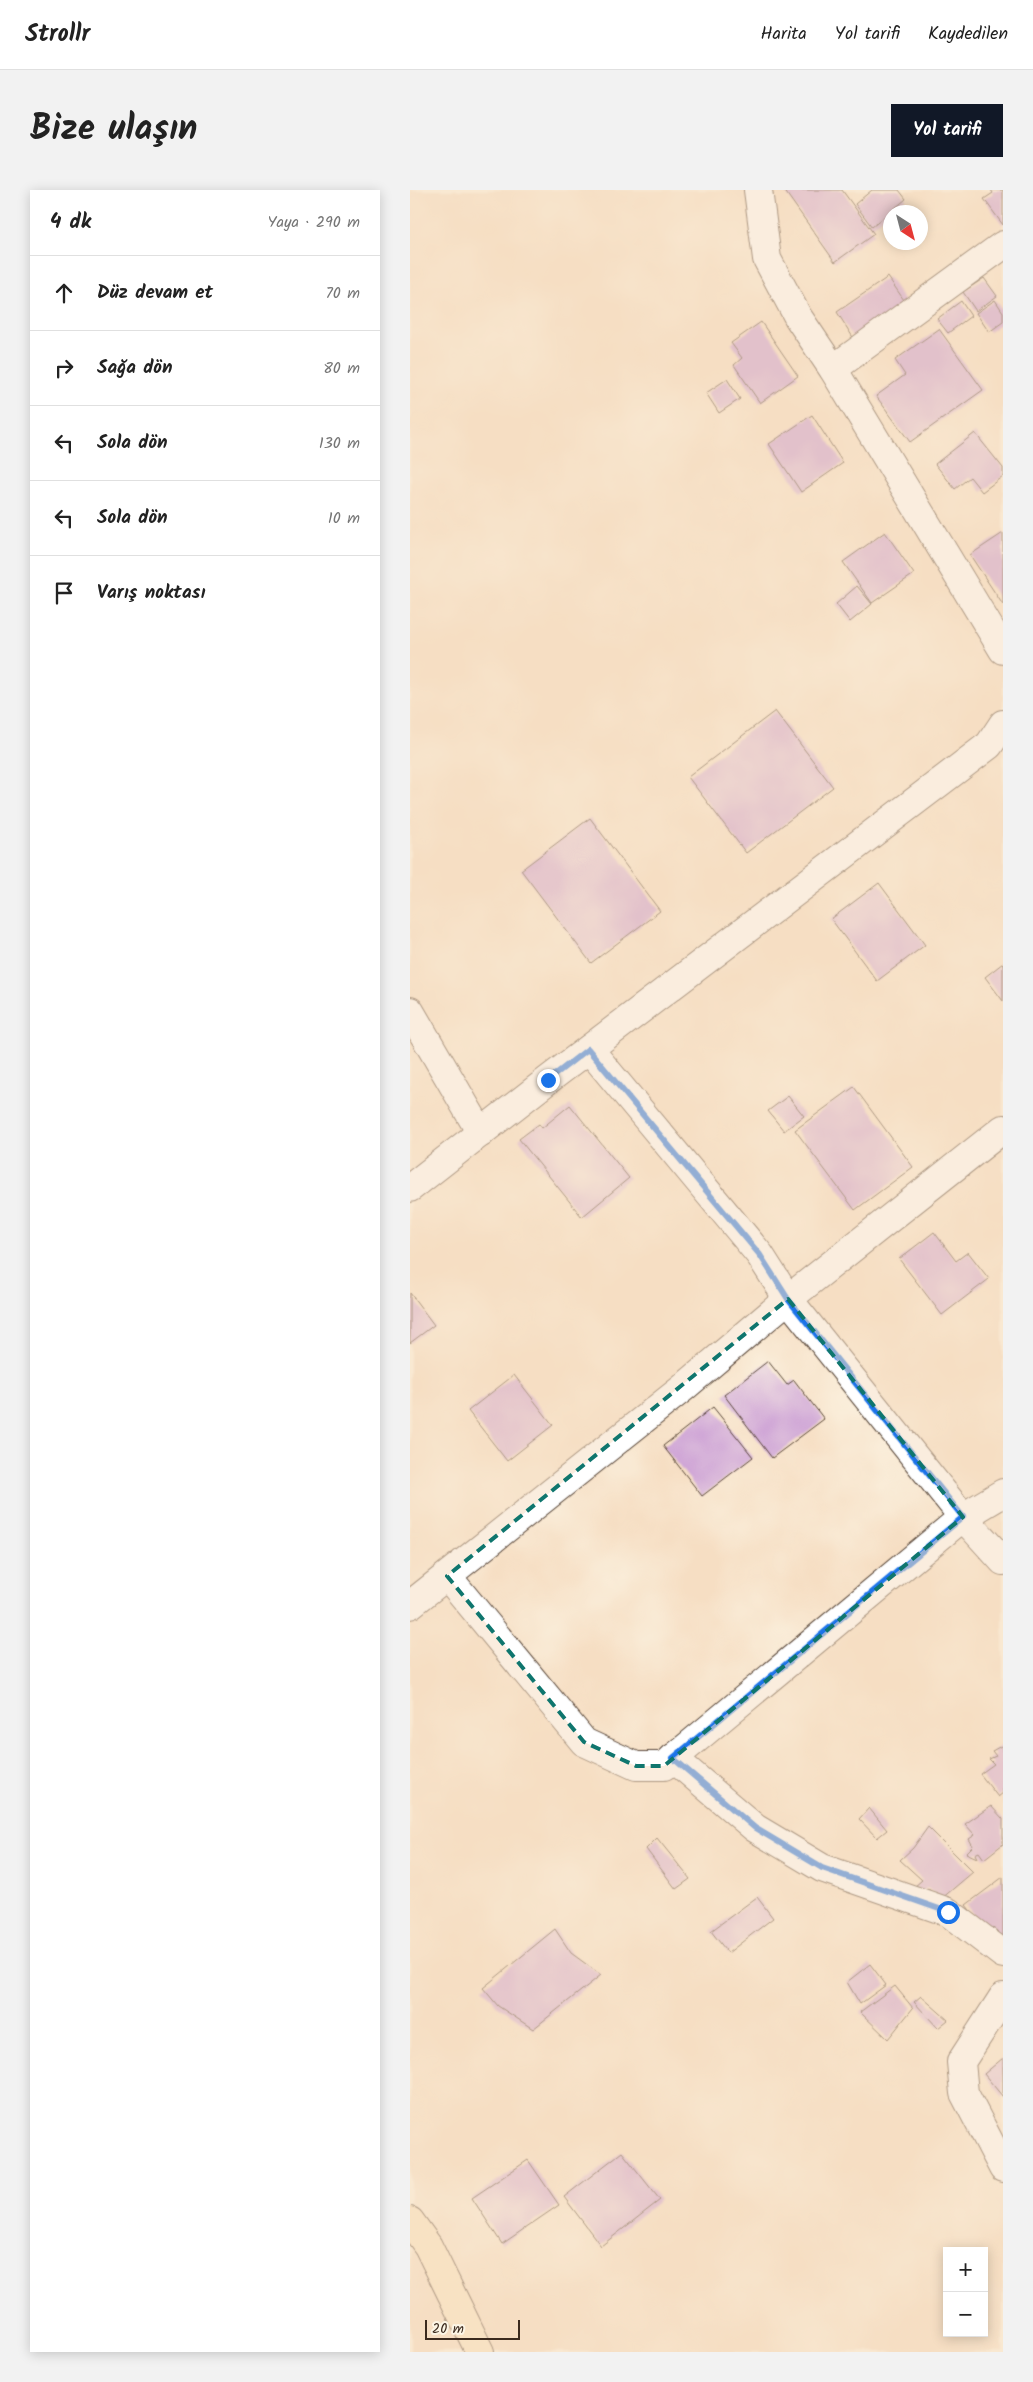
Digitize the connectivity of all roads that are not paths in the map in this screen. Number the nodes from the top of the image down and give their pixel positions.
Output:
1 (758, 190) edge
2 (1003, 245) edge
3 (833, 369) junction
4 (1003, 650) edge
5 (1003, 724) edge
6 (410, 1010) edge
7 (588, 1049) junction
8 (1003, 1129) edge
9 (481, 1133) junction
10 (410, 1188) edge
11 (788, 1299) junction
12 (1003, 1493) edge
13 (963, 1517) junction
14 (1003, 1561) edge
15 (447, 1576) junction
16 (410, 1605) edge
17 (673, 1758) junction
18 (1003, 1954) edge
19 (1003, 1997) edge
20 (1003, 2168) edge
21 (410, 2221) edge
22 (480, 2352) edge

1 - 3 street
2 - 3 street
3 - 4 street
5 - 7 street
6 - 9 street
7 - 9 street
7 - 11 street
8 - 11 street
9 - 10 street
11 - 13 street
11 - 15 street
12 - 13 street
13 - 14 street
13 - 17 street
15 - 16 street
15 - 17 street
17 - 18 street
19 - 20 street
21 - 22 street

